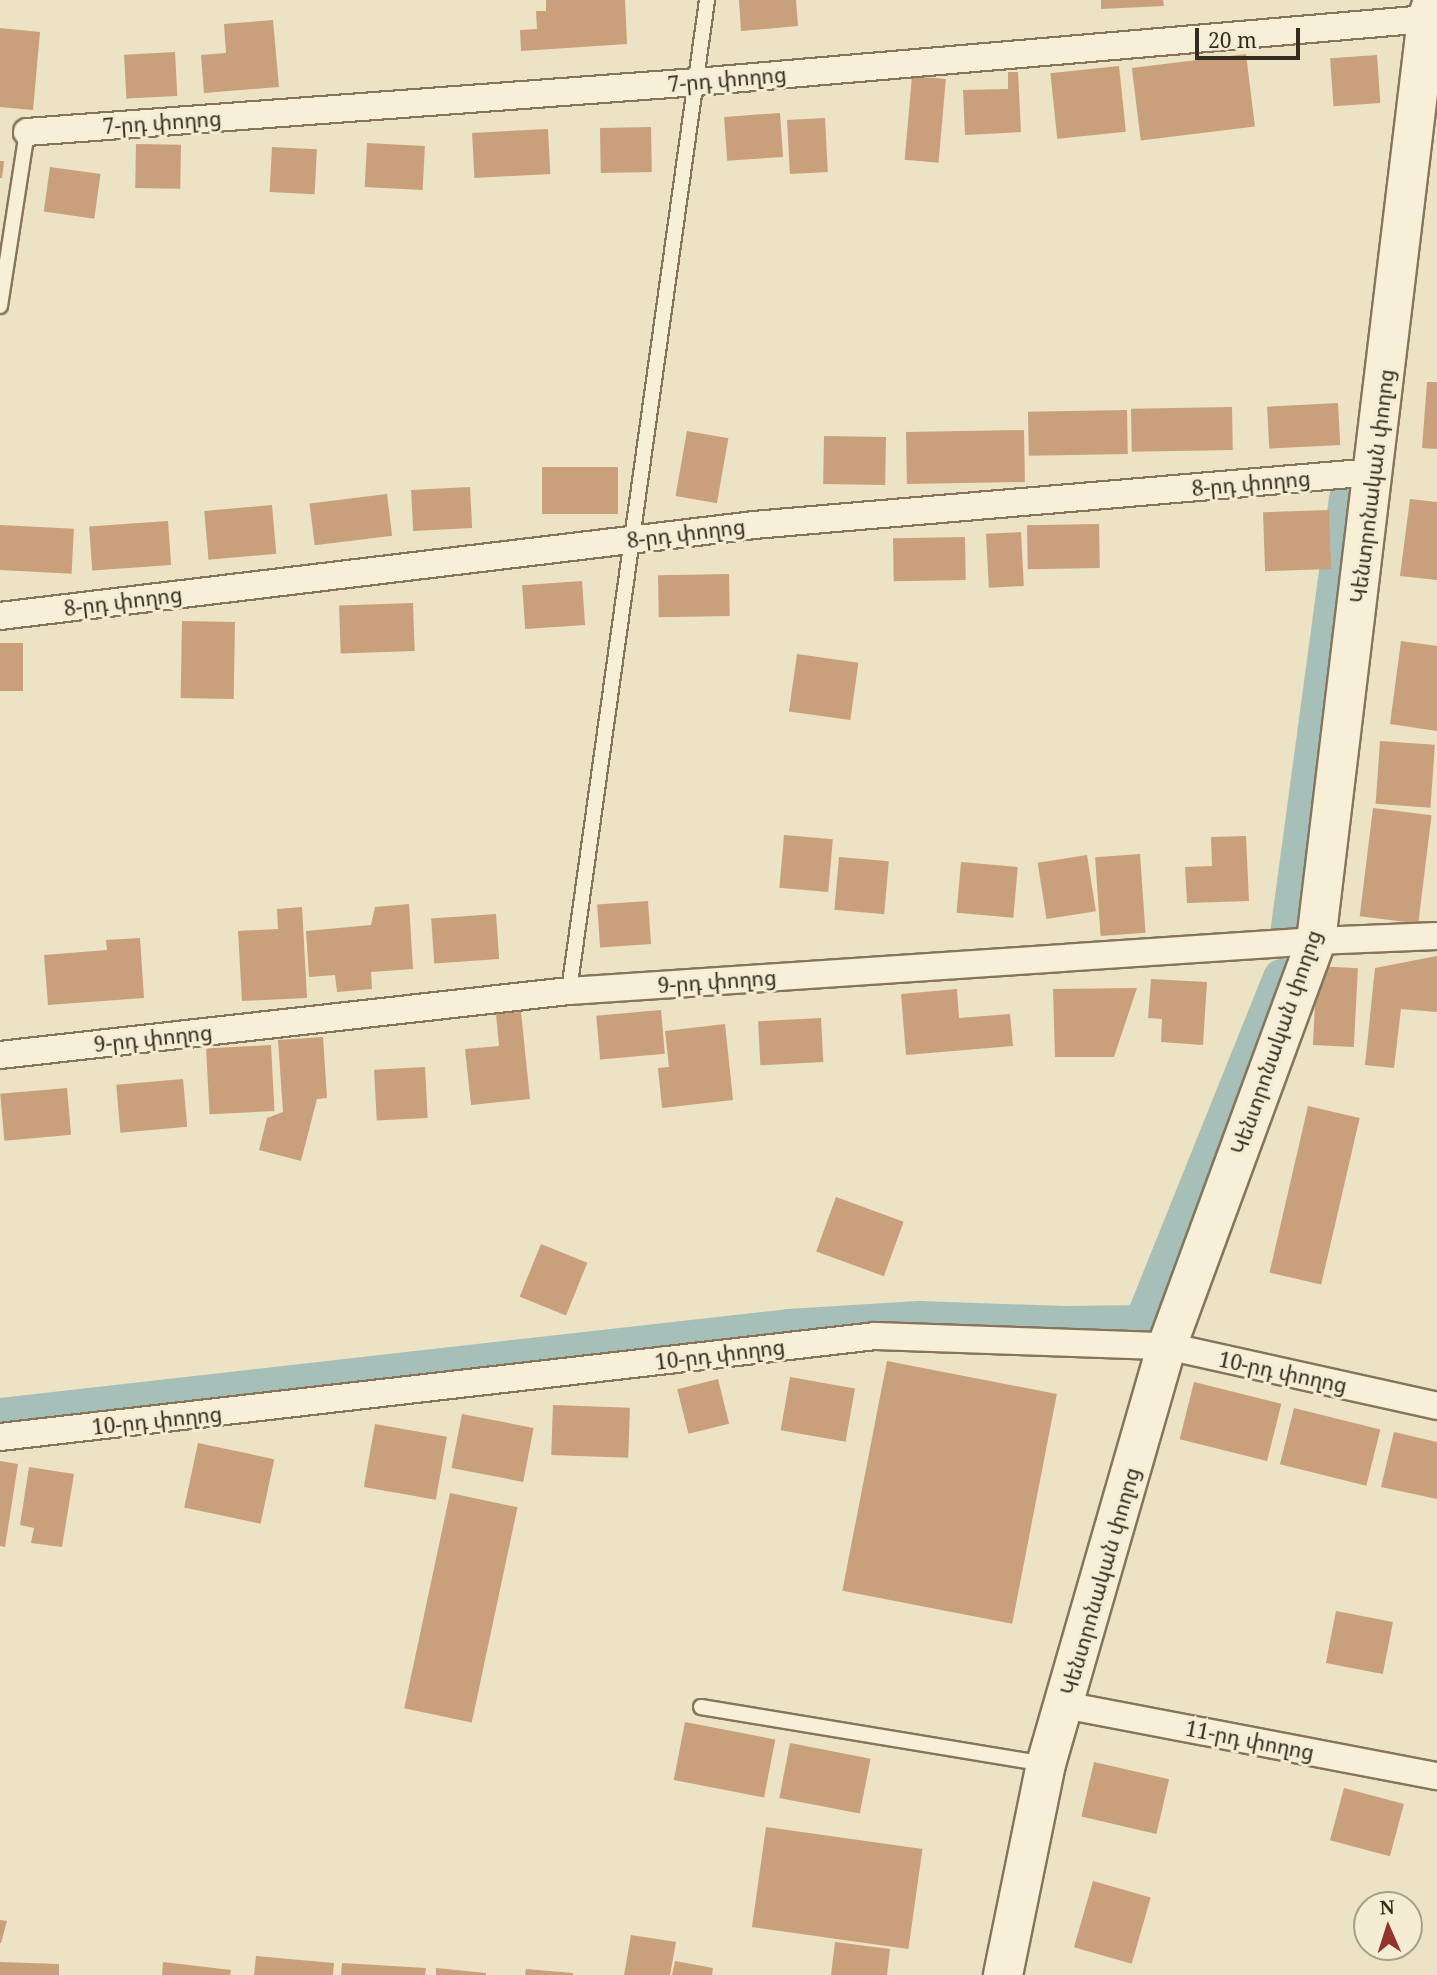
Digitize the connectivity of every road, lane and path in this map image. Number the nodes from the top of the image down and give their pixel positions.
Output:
1 (707, 0) edge
2 (1430, 9) edge
3 (696, 82) junction
4 (27, 132) joint
5 (0, 306) edge
6 (1374, 472) junction
7 (630, 539) junction
8 (0, 616) edge
9 (1437, 936) edge
10 (1316, 941) junction
11 (569, 990) junction
12 (0, 1055) edge
13 (1167, 1346) junction
14 (1437, 1406) edge
15 (0, 1437) edge
16 (1064, 1705) junction
17 (701, 1707) dead end
18 (1046, 1764) junction
19 (1437, 1776) edge
20 (1003, 1975) edge

1 - 3 lane
2 - 3 street, 7-րդ փողոց
2 - 6 main road, Կենտրոնական փողոց
3 - 4 street, 7-րդ փողոց
3 - 7 lane
4 - 5 lane
6 - 7 street, 8-րդ փողոց
6 - 10 main road, Կենտրոնական փողոց
7 - 8 street, 8-րդ փողոց
7 - 11 lane
9 - 10 street, 9-րդ փողոց
10 - 11 street, 9-րդ փողոց
10 - 13 main road, Կենտրոնական փողոց
11 - 12 street, 9-րդ փողոց
13 - 14 street, 10-րդ փողոց
13 - 15 street, 10-րդ փողոց
13 - 16 main road, Կենտրոնական փողոց
16 - 18 main road, Կենտրոնական փողոց
16 - 19 street, 11-րդ փողոց
17 - 18 lane
18 - 20 main road, Կենտրոնական փողոց

